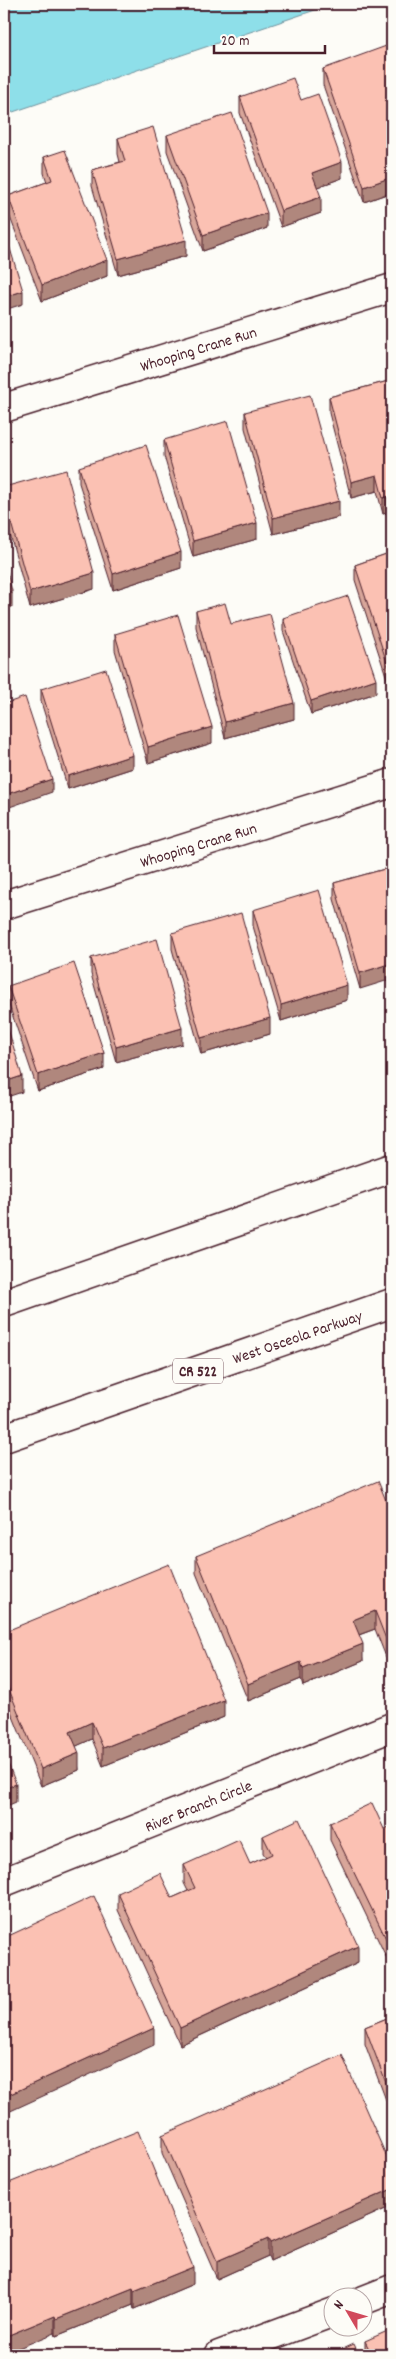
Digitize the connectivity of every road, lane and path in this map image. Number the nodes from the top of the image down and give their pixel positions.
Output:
1 (392, 288) edge
2 (4, 408) edge
3 (392, 783) edge
4 (4, 905) edge
5 (392, 1168) edge
6 (4, 1303) edge
7 (392, 1303) edge
8 (4, 1438) edge
9 (392, 1727) edge
10 (4, 1882) edge
11 (392, 2289) edge
12 (374, 2296) edge
13 (324, 2316) edge
14 (219, 2355) edge

1 - 2 street, Whooping Crane Run
3 - 4 street, Whooping Crane Run
5 - 6 street
7 - 8 street, West Osceola Parkway / CR 522
9 - 10 street, River Branch Circle
11 - 12 street
13 - 14 street

